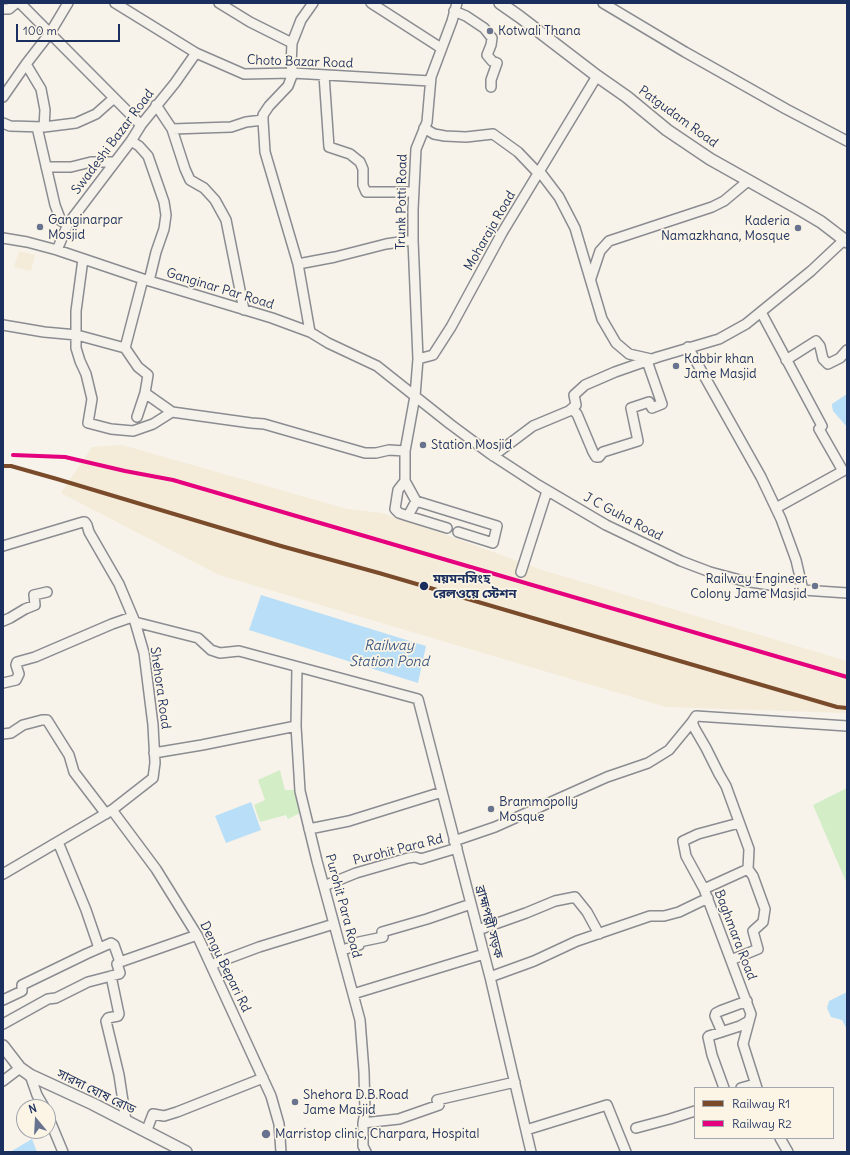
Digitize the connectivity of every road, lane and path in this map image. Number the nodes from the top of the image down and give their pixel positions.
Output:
1 (16, 3) edge
2 (20, 3) edge
3 (68, 3) edge
4 (115, 3) edge
5 (219, 3) edge
6 (313, 3) edge
7 (371, 3) edge
8 (500, 3) edge
9 (603, 3) edge
10 (455, 7) edge
11 (3, 9) edge
12 (50, 33) junction
13 (292, 43) junction
14 (441, 48) junction
15 (196, 53) junction
16 (26, 64) junction
17 (293, 73) junction
18 (324, 75) junction
19 (597, 76) junction
20 (430, 81) junction
21 (491, 87) dead end
22 (3, 97) edge
23 (114, 98) junction
24 (156, 105) junction
25 (263, 120) junction
26 (3, 123) edge
27 (141, 125) junction
28 (40, 127) junction
29 (424, 128) junction
30 (172, 129) junction
31 (131, 141) junction
32 (847, 141) edge
33 (115, 162) junction
34 (46, 167) junction
35 (539, 173) junction
36 (748, 181) junction
37 (414, 192) junction
38 (68, 224) junction
39 (3, 238) edge
40 (413, 240) junction
41 (845, 241) edge
42 (57, 250) junction
43 (83, 259) junction
44 (298, 264) junction
45 (591, 278) junction
46 (146, 280) junction
47 (244, 310) junction
48 (761, 312) junction
49 (3, 325) edge
50 (310, 332) junction
51 (77, 335) junction
52 (688, 347) junction
53 (125, 348) junction
54 (847, 350) edge
55 (418, 360) junction
56 (649, 360) junction
57 (786, 360) junction
58 (144, 393) junction
59 (415, 396) junction
60 (572, 409) junction
61 (172, 412) junction
62 (137, 418) dead end
63 (405, 451) junction
64 (493, 456) junction
65 (405, 481) junction
66 (547, 491) junction
67 (416, 501) junction
68 (776, 508) junction
69 (408, 516) junction
70 (447, 528) dead end
71 (458, 532) dead end
72 (3, 546) edge
73 (521, 572) dead end
74 (803, 590) junction
75 (47, 592) dead end
76 (847, 593) edge
77 (134, 620) junction
78 (3, 621) edge
79 (297, 667) junction
80 (3, 683) edge
81 (692, 722) junction
82 (296, 726) junction
83 (847, 726) edge
84 (3, 734) edge
85 (154, 753) junction
86 (442, 792) junction
87 (109, 812) junction
88 (740, 823) junction
89 (309, 829) junction
90 (58, 842) junction
91 (455, 845) junction
92 (748, 869) junction
93 (3, 874) edge
94 (324, 886) junction
95 (704, 889) junction
96 (708, 898) junction
97 (471, 904) junction
98 (334, 924) junction
99 (478, 930) junction
100 (599, 934) junction
101 (197, 935) junction
102 (99, 948) junction
103 (342, 950) junction
104 (484, 954) junction
105 (731, 960) junction
106 (120, 962) junction
107 (211, 965) junction
108 (111, 976) junction
109 (490, 976) junction
110 (353, 994) junction
111 (3, 1000) edge
112 (747, 1001) junction
113 (749, 1021) junction
114 (3, 1024) edge
115 (722, 1032) junction
116 (3, 1046) edge
117 (20, 1068) junction
118 (30, 1076) junction
119 (263, 1078) junction
120 (3, 1081) edge
121 (515, 1082) junction
122 (756, 1086) edge
123 (724, 1087) edge
124 (39, 1099) edge
125 (694, 1111) edge
126 (126, 1121) junction
127 (363, 1123) junction
128 (636, 1128) dead end
129 (526, 1130) junction
130 (146, 1132) junction
131 (56, 1134) edge
132 (781, 1139) edge
133 (64, 1152) edge
134 (186, 1152) edge
135 (281, 1152) edge
136 (366, 1152) edge
137 (531, 1152) edge
138 (626, 1152) edge
139 (788, 1152) edge

1 - 11 street
2 - 12 street
3 - 12 street
4 - 15 street, Choto Bazar Road
5 - 13 street
6 - 13 street
7 - 14 street
8 - 19 main road, Patgudam Road
9 - 32 street
10 - 14 street, Trunk Potti Road
10 - 21 street
12 - 16 street
12 - 23 street
13 - 17 street
14 - 20 street, Trunk Potti Road
15 - 17 street, Choto Bazar Road
15 - 24 street, Swadeshi Bazar Road
16 - 22 street
16 - 28 street
17 - 18 street, Choto Bazar Road
17 - 25 street
18 - 20 street, Choto Bazar Road
18 - 37 street
19 - 35 street, Moharaja Road
19 - 36 main road, Patgudam Road
20 - 29 street, Trunk Potti Road
23 - 27 street
23 - 28 street
24 - 27 street, Swadeshi Bazar Road
24 - 30 street
25 - 30 street
25 - 44 street
26 - 28 street
27 - 31 street, Swadeshi Bazar Road
28 - 34 street
29 - 35 street
29 - 37 street, Trunk Potti Road
30 - 47 street
31 - 33 street, Swadeshi Bazar Road
31 - 46 street
33 - 34 street
33 - 38 street, Swadeshi Bazar Road
34 - 38 street
35 - 45 street
35 - 55 street, Moharaja Road
36 - 41 main road, Patgudam Road
36 - 45 street
37 - 40 street, Trunk Potti Road
38 - 42 street, Swadeshi Bazar Road
39 - 42 street, Ganginar Par Road
40 - 44 street
40 - 55 street, Trunk Potti Road
41 - 48 street
42 - 43 street, Ganginar Par Road
43 - 46 street, Ganginar Par Road
43 - 51 street
44 - 50 street
45 - 56 street
46 - 47 street, Ganginar Par Road
46 - 53 street
47 - 50 street, Ganginar Par Road
48 - 52 street
48 - 57 street
49 - 51 street
50 - 59 street, Ganginar Par Road
51 - 53 street
51 - 61 street
52 - 56 street
52 - 68 street
53 - 58 street
54 - 57 street
55 - 59 street
56 - 60 street
56 - 60 street
57 - 68 street
58 - 61 street
58 - 62 street
59 - 63 street
59 - 64 street, J C Guha Road
60 - 64 street
61 - 63 street
63 - 65 street
64 - 66 street, J C Guha Road
65 - 67 street
65 - 69 street
66 - 73 street
66 - 74 street, J C Guha Road
67 - 69 street
67 - 71 street
68 - 74 street
69 - 70 street
72 - 77 street, Shehora Road
74 - 76 street, J C Guha Road
75 - 78 street
77 - 79 street
77 - 80 street
77 - 85 street, Shehora Road
79 - 82 street, Purohit Para Road
79 - 86 street, ব্রাহ্মপল্লী সড়ক
81 - 83 street
81 - 88 street
81 - 91 street, Purohit Para Rd
82 - 85 street
82 - 89 street, Purohit Para Road
84 - 87 street, Dengu Bepari Rd
85 - 87 street, Shehora Road
86 - 89 street
86 - 91 street, ব্রাহ্মপল্লী সড়ক
87 - 90 street, Shehora Road
87 - 101 street, Dengu Bepari Rd
88 - 92 street
88 - 95 street
89 - 94 street, Purohit Para Road
90 - 93 street, Shehora Road
90 - 102 street
91 - 94 street, Purohit Para Rd
91 - 97 street, ব্রাহ্মপল্লী সড়ক
92 - 95 street, Baghmara Road
92 - 105 street
94 - 98 street, Purohit Para Road
95 - 96 street, Baghmara Road
96 - 100 street
96 - 105 street, Baghmara Road
97 - 99 street, ব্রাহ্মপল্লী সড়ক
97 - 103 street
98 - 103 street, Purohit Para Road
98 - 107 street
99 - 100 street
99 - 104 street, ব্রাহ্মপল্লী সড়ক
100 - 109 street
101 - 106 street
101 - 107 street, Dengu Bepari Rd
102 - 106 street
102 - 111 street
103 - 110 street, Purohit Para Road
104 - 109 street, ব্রাহ্মপল্লী সড়ক
104 - 110 street
105 - 112 street, Baghmara Road
106 - 108 street
107 - 119 street, Dengu Bepari Rd
108 - 114 street
108 - 126 street
109 - 121 street, ব্রাহ্মপল্লী সড়ক
110 - 127 street, Purohit Para Road
112 - 113 street, Baghmara Road
112 - 115 street
113 - 115 street
113 - 122 street, Baghmara Road
115 - 123 street
116 - 117 main road, সারদা ঘোষ রোড
117 - 118 main road, সারদা ঘোষ রোড
117 - 120 street
118 - 124 street
118 - 126 main road, সারদা ঘোষ রোড
119 - 130 street
119 - 135 street, Dengu Bepari Rd
121 - 127 street
121 - 129 street, ব্রাহ্মপল্লী সড়ক
125 - 128 street
126 - 130 main road, সারদা ঘোষ রোড
127 - 136 street, Purohit Para Road
129 - 137 street, ব্রাহ্মপল্লী সড়ক
129 - 138 street
130 - 134 main road, সারদা ঘোষ রোড
131 - 133 street
132 - 139 street

